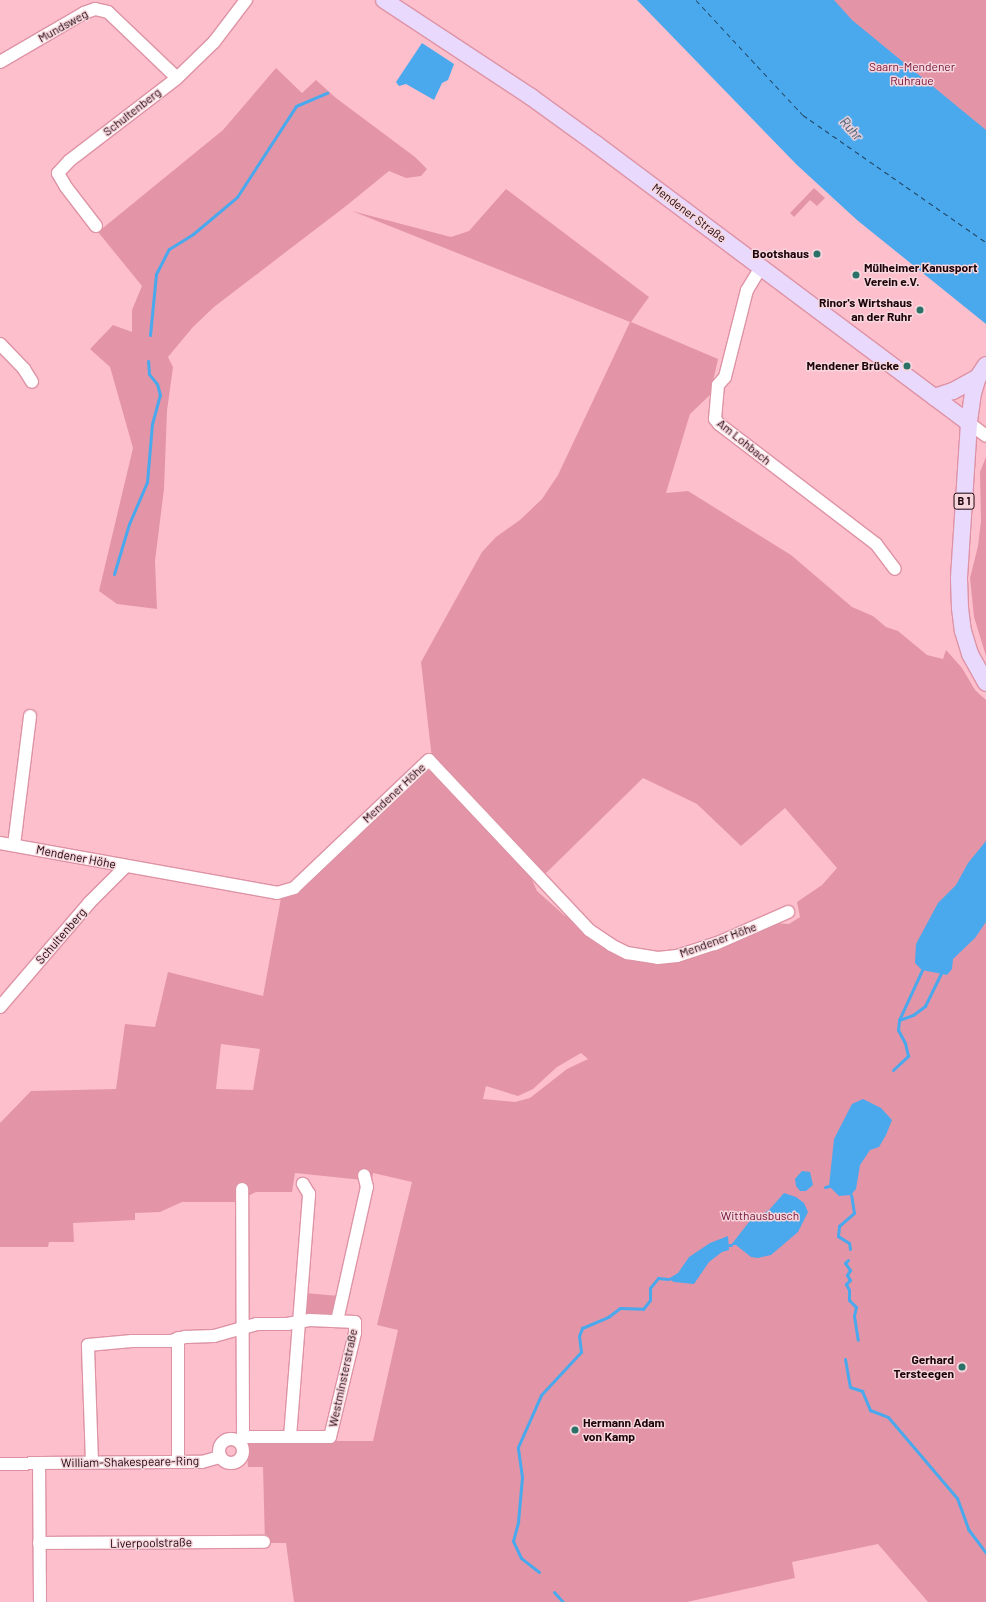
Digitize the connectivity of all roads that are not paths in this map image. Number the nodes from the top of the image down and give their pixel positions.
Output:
1 (246, 0) edge
2 (384, 0) edge
3 (0, 62) edge
4 (177, 78) junction
5 (96, 226) dead end
6 (761, 267) junction
7 (0, 344) edge
8 (982, 371) edge
9 (32, 382) dead end
10 (934, 397) junction
11 (968, 423) junction
12 (986, 436) edge
13 (895, 569) dead end
14 (986, 683) edge
15 (30, 716) dead end
16 (0, 843) edge
17 (14, 845) junction
18 (125, 867) junction
19 (788, 912) dead end
20 (0, 1007) edge
21 (364, 1174) dead end
22 (303, 1184) dead end
23 (242, 1189) dead end
24 (299, 1321) junction
25 (336, 1321) junction
26 (242, 1329) junction
27 (178, 1338) junction
28 (290, 1437) junction
29 (241, 1439) junction
30 (220, 1457) junction
31 (92, 1462) junction
32 (178, 1462) junction
33 (39, 1463) junction
34 (0, 1464) edge
35 (264, 1542) dead end
36 (39, 1543) junction
37 (40, 1602) edge

1 - 4 street, Schultenberg
2 - 6 main road, Mendener Straße
3 - 4 street, Mundsweg
4 - 5 street, Schultenberg
6 - 10 main road, Mendener Straße
6 - 13 street, Am Lohbach
7 - 9 street
8 - 10 main road
8 - 11 main road, B 1
10 - 11 main road, Mendener Straße
11 - 12 street, Mendener Straße
11 - 14 main road, B 1
15 - 17 street
16 - 17 street, Mendener Höhe
17 - 18 street, Mendener Höhe
18 - 19 street, Mendener Höhe
18 - 20 street, Schultenberg
21 - 25 street, Westminsterstraße
22 - 24 street
23 - 26 street
24 - 25 street, Westminsterstraße
24 - 26 street, Westminsterstraße
24 - 28 street
25 - 28 street, Westminsterstraße
26 - 27 street, Westminsterstraße
26 - 29 street
27 - 31 street, Westminsterstraße
27 - 32 street
28 - 29 street, Westminsterstraße
29 - 30 street, Westminsterstraße
29 - 30 street
30 - 32 street, William-Shakespeare-Ring
31 - 32 street, William-Shakespeare-Ring
31 - 33 street, William-Shakespeare-Ring
33 - 34 street, William-Shakespeare-Ring
33 - 36 street
35 - 36 street, Liverpoolstraße
36 - 37 street

